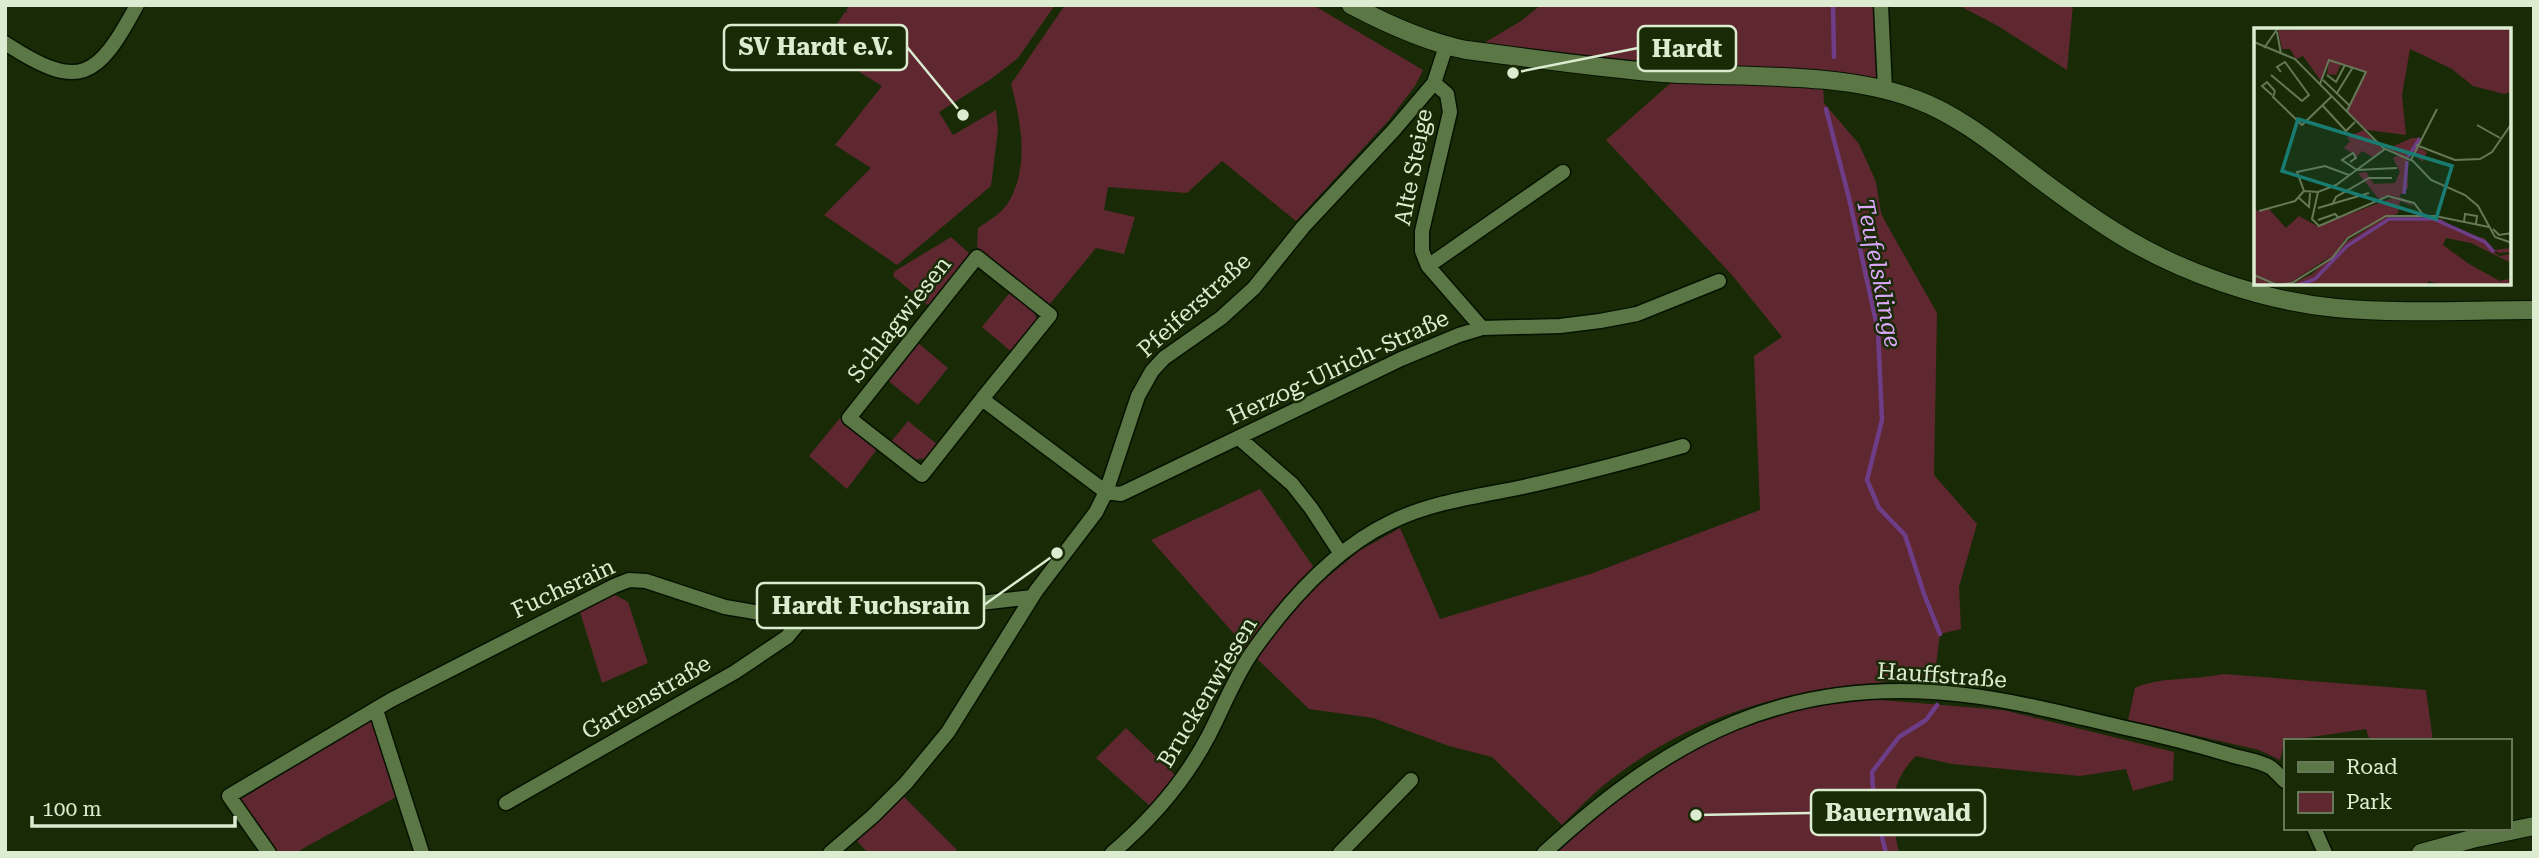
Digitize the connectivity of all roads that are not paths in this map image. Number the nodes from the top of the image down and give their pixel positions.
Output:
1 (137, 5) edge
2 (1351, 5) edge
3 (1881, 5) edge
4 (5, 43) edge
5 (1446, 46) junction
6 (1434, 83) junction
7 (1885, 89) junction
8 (1563, 172) dead end
9 (1428, 266) junction
10 (1719, 281) dead end
11 (2534, 310) edge
12 (1482, 328) junction
13 (982, 399) junction
14 (1239, 438) junction
15 (1682, 446) dead end
16 (1106, 492) junction
17 (1341, 554) junction
18 (1032, 597) junction
19 (801, 620) junction
20 (376, 710) junction
21 (1411, 780) dead end
22 (2284, 780) edge
23 (506, 803) dead end
24 (2534, 826) edge
25 (2315, 830) edge
26 (269, 853) edge
27 (422, 853) edge
28 (830, 853) edge
29 (1112, 853) edge
30 (1340, 853) edge
31 (1544, 853) edge
32 (2325, 853) edge
33 (2421, 853) edge

1 - 4 street
2 - 5 main road
3 - 7 street
5 - 6 street, Pfeiferstraße
5 - 7 main road
6 - 9 street, Alte Steige
6 - 16 street, Pfeiferstraße
7 - 11 main road
8 - 9 street
9 - 12 street
10 - 12 street, Herzog-Ulrich-Straße
12 - 14 street, Herzog-Ulrich-Straße
13 - 13 street, Schlagwiesen
13 - 16 street
14 - 16 street, Herzog-Ulrich-Straße
14 - 17 street
15 - 17 street, Bruckenwiesen
16 - 18 street, Pfeiferstraße
17 - 29 street, Bruckenwiesen
18 - 19 street, Fuchsrain
18 - 28 street, Pfeiferstraße
19 - 20 street, Fuchsrain
19 - 23 street, Gartenstraße
20 - 26 street, Fuchsrain
20 - 27 street
21 - 30 street
22 - 31 street, Hauffstraße
24 - 33 main road
25 - 32 street

